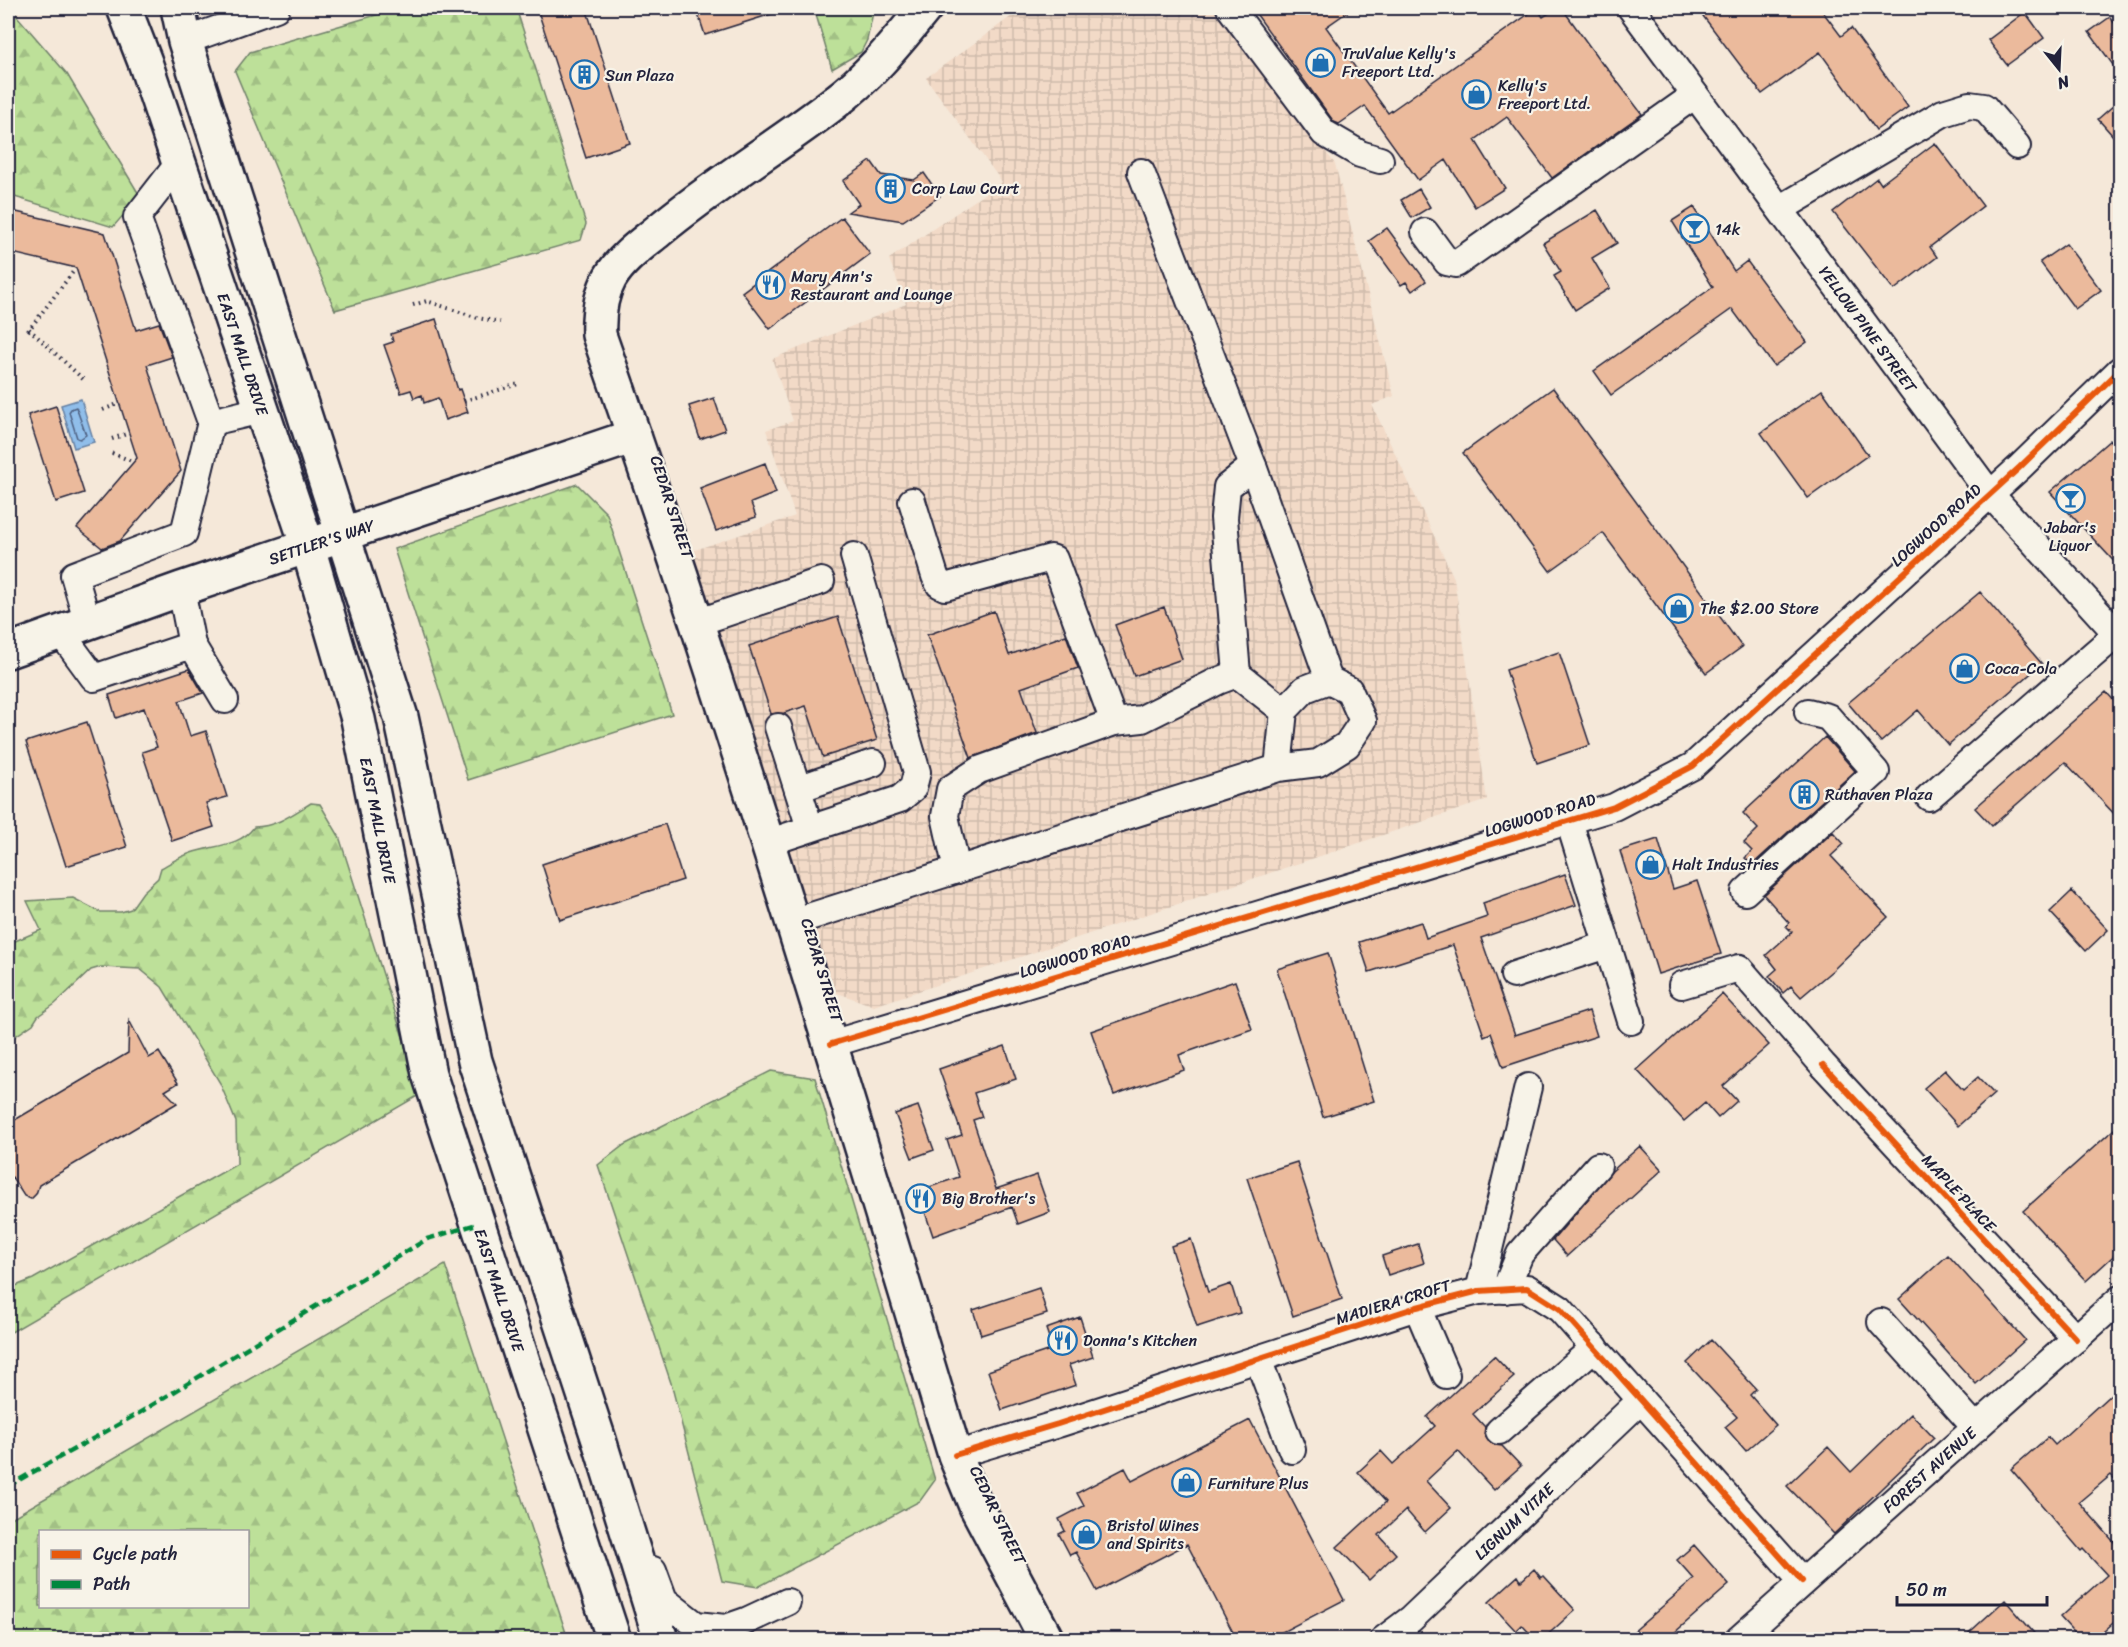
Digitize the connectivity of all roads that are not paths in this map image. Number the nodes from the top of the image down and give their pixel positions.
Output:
1 (124, 8) edge
2 (178, 8) edge
3 (276, 8) edge
4 (924, 8) edge
5 (1230, 8) edge
6 (1631, 8) edge
7 (185, 41) junction
8 (1695, 94) junction
9 (2017, 146) dead end
10 (1380, 160) dead end
11 (179, 163) junction
12 (1141, 172) dead end
13 (1780, 210) junction
14 (1425, 232) dead end
15 (2121, 370) edge
16 (262, 410) junction
17 (211, 422) junction
18 (634, 436) junction
19 (1253, 466) junction
20 (1990, 494) junction
21 (912, 501) dead end
22 (343, 534) junction
23 (308, 547) junction
24 (854, 556) dead end
25 (821, 581) dead end
26 (182, 589) junction
27 (696, 623) junction
28 (75, 628) junction
29 (2119, 635) edge
30 (192, 645) junction
31 (8, 651) edge
32 (1237, 674) junction
33 (1329, 680) junction
34 (225, 700) dead end
35 (1284, 711) junction
36 (1808, 712) dead end
37 (1114, 723) junction
38 (778, 727) dead end
39 (873, 763) dead end
40 (1278, 768) junction
41 (798, 789) junction
42 (1929, 797) dead end
43 (1569, 821) junction
44 (810, 828) junction
45 (767, 843) junction
46 (957, 870) junction
47 (1744, 892) dead end
48 (793, 922) junction
49 (1607, 945) junction
50 (1514, 975) dead end
51 (1682, 985) dead end
52 (1631, 1021) dead end
53 (831, 1044) junction
54 (1528, 1088) dead end
55 (1598, 1166) dead end
56 (1505, 1290) junction
57 (1479, 1291) junction
58 (1418, 1307) junction
59 (2118, 1308) edge
60 (1881, 1322) dead end
61 (2076, 1339) junction
62 (1594, 1347) junction
63 (1258, 1359) junction
64 (1446, 1375) dead end
65 (1641, 1400) junction
66 (1976, 1428) junction
67 (1499, 1431) dead end
68 (1292, 1450) dead end
69 (955, 1455) junction
70 (612, 1487) junction
71 (1802, 1581) junction
72 (787, 1602) dead end
73 (614, 1640) edge
74 (661, 1640) edge
75 (1047, 1640) edge
76 (1383, 1640) edge
77 (1738, 1640) edge

1 - 11 main road, EAST MALL DRIVE
2 - 7 main road
3 - 7 street
4 - 18 main road, CEDAR STREET
5 - 10 street
6 - 8 street, YELLOW PINE STREET
7 - 22 main road
8 - 13 street, YELLOW PINE STREET
8 - 14 street
9 - 13 street
11 - 16 main road, EAST MALL DRIVE
11 - 17 street
12 - 19 street
13 - 20 street, YELLOW PINE STREET
15 - 20 street, LOGWOOD ROAD
16 - 17 street
16 - 23 main road, EAST MALL DRIVE
17 - 28 street
18 - 22 main road, SETTLER'S WAY
18 - 27 main road, CEDAR STREET
19 - 32 street
19 - 33 street
20 - 29 street, YELLOW PINE STREET
20 - 43 street, LOGWOOD ROAD
21 - 37 street
22 - 23 main road, SETTLER'S WAY
22 - 70 main road
23 - 26 main road, SETTLER'S WAY
23 - 73 main road, EAST MALL DRIVE
24 - 44 street
25 - 27 street
26 - 28 main road, SETTLER'S WAY
26 - 30 street
27 - 45 main road, CEDAR STREET
28 - 30 street
28 - 31 main road, SETTLER'S WAY
29 - 42 street
30 - 34 street
32 - 35 street
32 - 37 street
33 - 35 street
33 - 40 street
35 - 40 street
36 - 47 street
37 - 46 street
38 - 41 street
39 - 41 street
40 - 46 street
41 - 44 street
43 - 49 street
43 - 53 street, LOGWOOD ROAD
44 - 45 street
45 - 48 main road, CEDAR STREET
46 - 48 street
48 - 53 main road, CEDAR STREET
49 - 50 street
49 - 52 street
51 - 61 street, MAPLE PLACE
53 - 69 main road, CEDAR STREET
54 - 57 street
55 - 56 street
56 - 57 street, MADIERA CROFT
56 - 62 street, MADIERA CROFT
57 - 58 street, MADIERA CROFT
58 - 63 street, MADIERA CROFT
58 - 64 street
59 - 61 street, FOREST AVENUE
60 - 66 street
61 - 66 street, FOREST AVENUE
62 - 65 street, MADIERA CROFT
62 - 67 street
63 - 68 street
63 - 69 street, MADIERA CROFT
65 - 71 street, MADIERA CROFT
65 - 76 street, LIGNUM VITAE
66 - 71 street, FOREST AVENUE
69 - 75 main road, CEDAR STREET
70 - 72 street
70 - 74 main road
71 - 77 street, FOREST AVENUE

